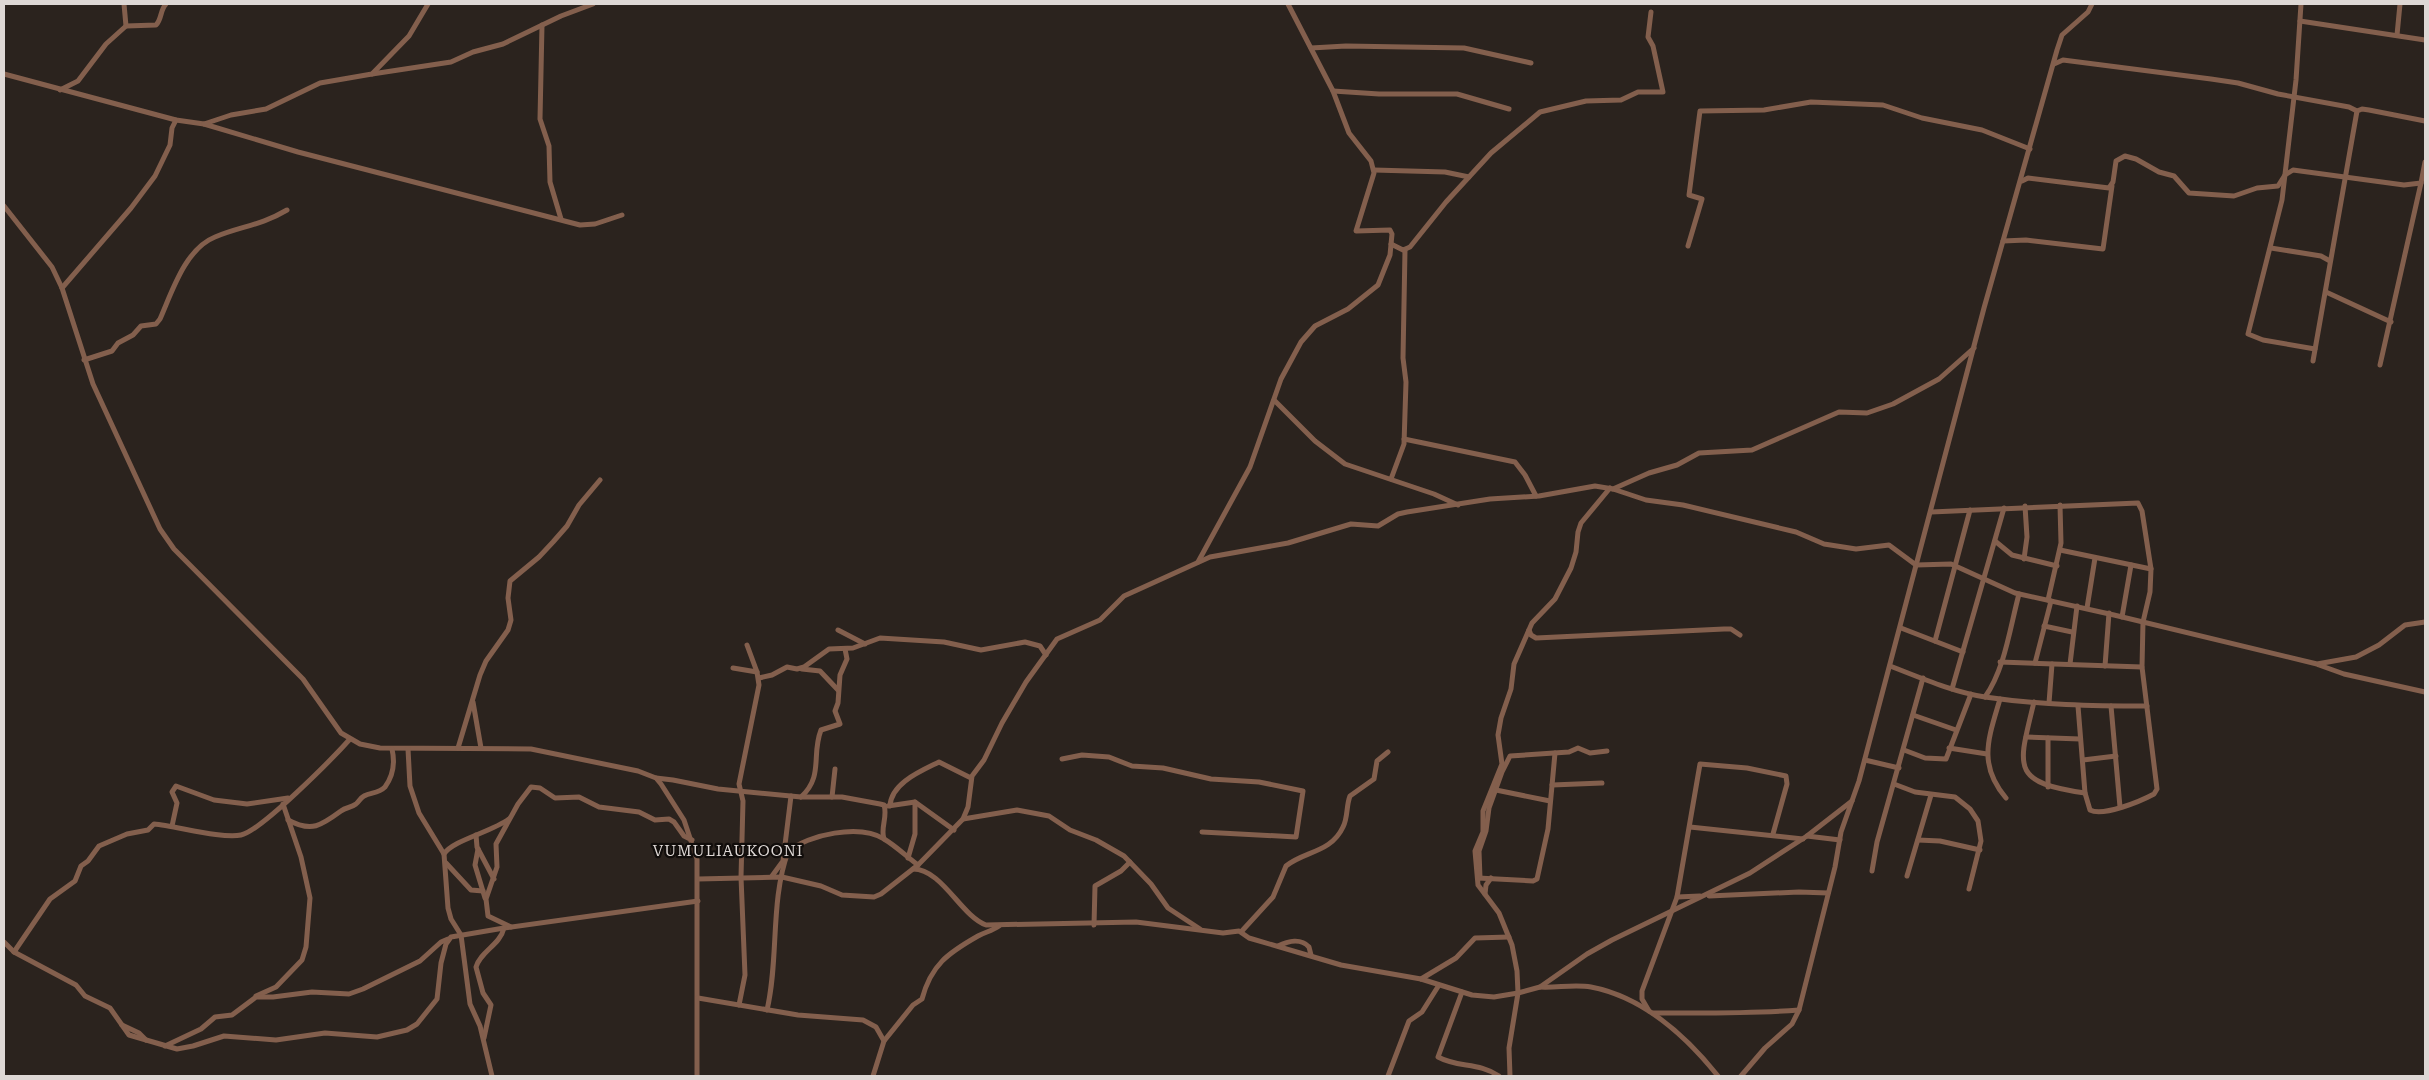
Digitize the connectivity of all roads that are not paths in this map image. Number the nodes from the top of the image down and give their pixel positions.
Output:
1 (124, 4) edge
2 (166, 4) edge
3 (428, 4) edge
4 (576, 4) edge
5 (593, 4) edge
6 (1288, 4) edge
7 (2092, 4) edge
8 (2301, 4) edge
9 (2400, 4) edge
10 (582, 8) junction
11 (1651, 12) dead end
12 (2300, 21) junction
13 (542, 25) junction
14 (126, 26) junction
15 (2396, 35) junction
16 (2425, 40) edge
17 (1311, 48) junction
18 (1531, 63) dead end
19 (2054, 65) junction
20 (4, 74) edge
21 (372, 74) junction
22 (60, 90) junction
23 (1333, 91) junction
24 (2293, 97) junction
25 (1509, 109) dead end
26 (2357, 111) junction
27 (176, 120) junction
28 (2425, 121) edge
29 (204, 124) junction
30 (2030, 149) junction
31 (2425, 162) edge
32 (1374, 170) junction
33 (2285, 175) junction
34 (2345, 176) junction
35 (1469, 177) junction
36 (2022, 181) junction
37 (2421, 183) junction
38 (2112, 185) junction
39 (4, 206) edge
40 (287, 210) dead end
41 (622, 215) dead end
42 (561, 219) junction
43 (2003, 241) junction
44 (1391, 244) junction
45 (1688, 246) dead end
46 (2271, 248) junction
47 (1405, 250) junction
48 (2330, 261) junction
49 (62, 288) junction
50 (2326, 292) junction
51 (2391, 322) junction
52 (1975, 347) junction
53 (2315, 349) junction
54 (84, 360) junction
55 (2313, 362) dead end
56 (2380, 365) dead end
57 (1274, 400) junction
58 (1404, 439) junction
59 (1391, 479) junction
60 (600, 480) dead end
61 (1611, 488) junction
62 (1536, 496) junction
63 (2060, 504) junction
64 (1458, 505) junction
65 (2025, 506) junction
66 (2004, 508) junction
67 (1970, 510) junction
68 (1931, 512) junction
69 (1995, 541) junction
70 (2060, 550) junction
71 (2024, 558) junction
72 (2095, 558) junction
73 (1198, 562) junction
74 (1916, 565) junction
75 (1954, 566) junction
76 (2057, 566) junction
77 (2131, 566) junction
78 (2151, 569) junction
79 (1984, 579) junction
80 (2019, 594) junction
81 (2050, 600) junction
82 (2077, 606) junction
83 (2088, 608) junction
84 (2109, 613) junction
85 (2122, 617) junction
86 (2143, 622) junction
87 (2425, 622) edge
88 (2044, 626) junction
89 (1901, 628) junction
90 (838, 630) dead end
91 (1529, 630) junction
92 (2072, 632) junction
93 (1740, 635) dead end
94 (1935, 641) junction
95 (865, 644) junction
96 (747, 645) dead end
97 (845, 649) junction
98 (1963, 652) junction
99 (1046, 655) junction
100 (2000, 662) junction
101 (2035, 663) junction
102 (2052, 664) junction
103 (2070, 664) junction
104 (2317, 664) junction
105 (1890, 666) junction
106 (2105, 666) junction
107 (2142, 667) junction
108 (733, 668) dead end
109 (800, 668) junction
110 (757, 672) junction
111 (759, 678) junction
112 (1923, 678) junction
113 (1952, 689) junction
114 (838, 690) junction
115 (2425, 692) edge
116 (1971, 694) junction
117 (1984, 697) junction
118 (2000, 699) junction
119 (473, 700) junction
120 (2034, 702) junction
121 (2049, 703) junction
122 (2078, 706) junction
123 (2111, 706) junction
124 (2147, 706) junction
125 (1913, 715) junction
126 (1956, 730) junction
127 (2026, 737) junction
128 (2048, 738) junction
129 (350, 740) junction
130 (2080, 740) junction
131 (458, 748) junction
132 (481, 748) junction
133 (1949, 748) junction
134 (392, 749) junction
135 (408, 750) junction
136 (1904, 750) junction
137 (1607, 751) dead end
138 (1388, 752) dead end
139 (1555, 753) junction
140 (1986, 754) junction
141 (2116, 756) junction
142 (1062, 759) dead end
143 (1865, 760) junction
144 (2083, 760) junction
145 (835, 768) dead end
146 (1899, 768) junction
147 (656, 778) junction
148 (971, 778) junction
149 (1602, 783) dead end
150 (1894, 784) junction
151 (1552, 785) junction
152 (2048, 787) junction
153 (1496, 790) junction
154 (740, 791) junction
155 (2085, 793) junction
156 (1931, 795) junction
157 (791, 796) junction
158 (290, 797) junction
159 (802, 797) junction
160 (832, 797) junction
161 (2006, 798) dead end
162 (1550, 801) junction
163 (1853, 801) junction
164 (916, 802) junction
165 (283, 804) junction
166 (887, 806) junction
167 (2120, 807) junction
168 (511, 817) junction
169 (964, 819) junction
170 (288, 820) junction
171 (172, 826) junction
172 (1690, 827) junction
173 (954, 830) junction
174 (1202, 832) dead end
175 (1773, 834) junction
176 (476, 836) junction
177 (1806, 837) junction
178 (884, 839) junction
179 (692, 840) junction
180 (1840, 840) junction
181 (1918, 840) junction
182 (478, 849) junction
183 (1980, 850) junction
184 (444, 854) junction
185 (908, 858) junction
186 (1130, 862) junction
187 (446, 863) junction
188 (916, 867) junction
189 (1872, 871) dead end
190 (772, 876) junction
191 (1907, 876) dead end
192 (741, 877) junction
193 (782, 877) junction
194 (1478, 878) junction
195 (1491, 878) junction
196 (494, 879) junction
197 (698, 879) junction
198 (1969, 890) dead end
199 (483, 892) junction
200 (1828, 893) junction
201 (1485, 894) junction
202 (1706, 896) junction
203 (1677, 897) junction
204 (486, 899) junction
205 (698, 901) junction
206 (1672, 910) junction
207 (1094, 924) junction
208 (999, 926) junction
209 (511, 927) junction
210 (504, 928) junction
211 (1202, 931) junction
212 (1241, 932) junction
213 (461, 935) junction
214 (1509, 937) junction
215 (448, 939) junction
216 (4, 942) edge
217 (1278, 946) junction
218 (14, 952) junction
219 (1310, 955) junction
220 (1421, 979) junction
221 (1439, 985) junction
222 (1540, 987) junction
223 (1462, 992) junction
224 (1518, 993) junction
225 (256, 997) junction
226 (698, 998) junction
227 (739, 1005) junction
228 (767, 1010) junction
229 (1799, 1010) junction
230 (1650, 1012) junction
231 (884, 1041) junction
232 (164, 1046) junction
233 (484, 1046) junction
234 (1509, 1075) edge
235 (492, 1076) edge
236 (697, 1076) edge
237 (873, 1076) edge
238 (1388, 1076) edge
239 (1499, 1076) edge
240 (1718, 1076) edge
241 (1741, 1076) edge

1 - 14 street
2 - 14 street
3 - 21 street
4 - 10 street
5 - 10 street
6 - 17 street
7 - 19 street
8 - 12 street
9 - 15 street
10 - 13 street
11 - 35 street
12 - 15 street
12 - 24 street
13 - 21 street
13 - 42 street
14 - 22 street
15 - 16 street
17 - 18 street
17 - 23 street
19 - 24 street
19 - 30 street
20 - 22 street
21 - 29 street
22 - 27 street
23 - 25 street
23 - 32 street
24 - 26 street
24 - 33 street
26 - 28 street
26 - 34 street
27 - 29 street
27 - 49 street
29 - 42 street
30 - 36 street
30 - 45 street
31 - 37 street
32 - 35 street
32 - 44 street
33 - 34 street
33 - 38 street
33 - 46 street
34 - 37 street
34 - 48 street
35 - 47 street
36 - 38 street
36 - 43 street
37 - 51 street
38 - 43 street
39 - 49 street
40 - 54 street
41 - 42 street
43 - 52 street
44 - 47 street
44 - 57 street
46 - 48 street
46 - 53 street
47 - 58 street
48 - 50 street
49 - 54 street
50 - 51 street
50 - 53 street
51 - 56 street
52 - 61 street
52 - 68 street
53 - 55 street
54 - 129 street
57 - 59 street
57 - 73 street
58 - 59 street
58 - 62 street
59 - 64 street
60 - 119 street
61 - 62 street
61 - 74 street
61 - 91 street
62 - 64 street
63 - 65 street
63 - 70 street
63 - 78 street
64 - 73 street
65 - 66 street
65 - 71 street
66 - 67 street
66 - 69 street
67 - 68 street
67 - 75 street
68 - 74 street
69 - 71 street
69 - 79 street
70 - 72 street
70 - 76 street
71 - 76 street
72 - 77 street
72 - 83 street
73 - 99 street
74 - 75 street
74 - 89 street
75 - 79 street
75 - 94 street
76 - 81 street
77 - 78 street
77 - 85 street
78 - 86 street
79 - 80 street
79 - 98 street
80 - 81 street
80 - 100 street
81 - 82 street
81 - 88 street
82 - 83 street
82 - 92 street
83 - 84 street
84 - 85 street
84 - 106 street
85 - 86 street
86 - 104 street
86 - 107 street
87 - 104 street
88 - 92 street
88 - 101 street
89 - 94 street
89 - 105 street
90 - 95 street
91 - 93 street
91 - 194 street
92 - 103 street
94 - 98 street
95 - 97 street
95 - 99 street
96 - 110 street
97 - 109 street
97 - 114 street
98 - 113 street
99 - 148 street
100 - 101 street
100 - 117 street
101 - 102 street
102 - 103 street
102 - 121 street
103 - 106 street
104 - 115 street
105 - 112 street
105 - 143 street
106 - 107 street
107 - 124 street
108 - 110 street
109 - 111 street
109 - 114 street
110 - 111 street
111 - 154 street
112 - 113 street
112 - 125 street
113 - 116 street
114 - 159 street
116 - 117 street
116 - 126 street
117 - 118 street
118 - 120 street
118 - 140 street
119 - 131 street
119 - 132 street
120 - 121 street
120 - 127 street
121 - 122 street
122 - 123 street
122 - 130 street
123 - 124 street
123 - 141 street
124 - 167 street
125 - 126 street
125 - 136 street
126 - 133 street
127 - 128 street
127 - 152 street
128 - 130 street
128 - 152 street
129 - 134 street
129 - 158 street
130 - 144 street
131 - 132 street
131 - 135 street
132 - 147 street
133 - 136 street
133 - 140 street
134 - 135 street
134 - 170 street
135 - 184 street
136 - 146 street
137 - 139 street
138 - 212 street
139 - 151 street
139 - 153 street
140 - 161 street
141 - 144 street
141 - 167 street
142 - 174 street
143 - 146 street
143 - 163 street
144 - 155 street
145 - 160 street
146 - 150 street
147 - 154 street
147 - 179 street
148 - 166 street
148 - 169 street
149 - 151 street
150 - 156 street
150 - 189 street
151 - 162 street
152 - 155 street
153 - 162 street
153 - 194 street
154 - 157 street
154 - 192 street
155 - 167 street
156 - 181 street
156 - 183 street
157 - 159 street
157 - 190 street
158 - 165 street
158 - 171 street
159 - 160 street
160 - 166 street
162 - 195 street
163 - 177 street
163 - 180 street
164 - 166 street
164 - 173 street
164 - 185 street
165 - 170 street
165 - 171 street
166 - 178 street
168 - 176 street
168 - 179 street
168 - 196 street
169 - 173 street
169 - 186 street
170 - 225 street
171 - 218 street
172 - 175 street
172 - 175 street
172 - 203 street
173 - 188 street
175 - 177 street
176 - 182 street
176 - 184 street
177 - 180 street
177 - 202 street
178 - 185 street
178 - 193 street
179 - 197 street
180 - 200 street
181 - 183 street
181 - 191 street
182 - 196 street
182 - 199 street
183 - 198 street
184 - 187 street
185 - 188 street
186 - 207 street
186 - 211 street
187 - 199 street
187 - 213 street
188 - 193 street
188 - 208 street
190 - 192 street
190 - 193 street
192 - 197 street
192 - 227 street
193 - 228 street
194 - 195 street
194 - 201 street
195 - 201 street
196 - 204 street
197 - 205 street
199 - 204 street
200 - 202 street
200 - 229 street
201 - 214 street
202 - 203 street
202 - 206 street
203 - 206 street
204 - 209 street
205 - 209 street
205 - 226 street
206 - 222 street
206 - 230 street
207 - 208 street
207 - 211 street
208 - 231 street
209 - 210 street
210 - 213 street
210 - 233 street
211 - 212 street
212 - 217 street
213 - 215 street
213 - 233 street
214 - 220 street
214 - 224 street
215 - 225 street
215 - 232 street
216 - 218 street
217 - 219 street
217 - 219 street
218 - 232 street
219 - 220 street
220 - 221 street
221 - 223 street
221 - 238 street
222 - 224 street
222 - 230 street
223 - 224 street
223 - 239 street
224 - 234 street
225 - 232 street
226 - 227 street
226 - 236 street
227 - 228 street
228 - 231 street
229 - 230 street
229 - 241 street
230 - 240 street
231 - 237 street
233 - 235 street

